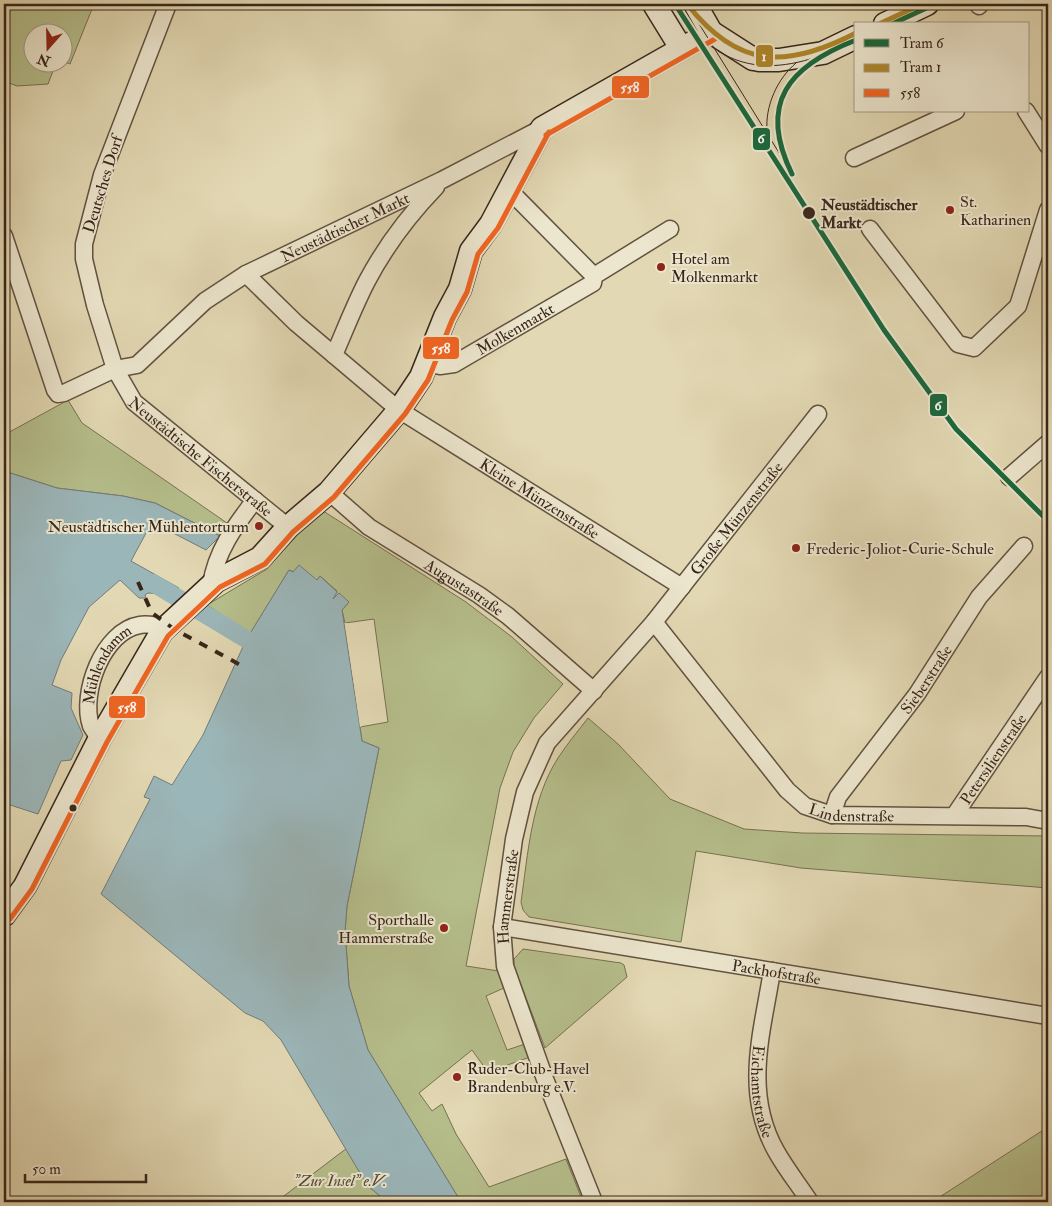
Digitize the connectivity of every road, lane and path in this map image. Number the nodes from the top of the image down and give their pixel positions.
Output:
1 (168, 4) edge
2 (654, 4) edge
3 (695, 4) edge
4 (927, 4) edge
5 (888, 22) edge
6 (711, 32) junction
7 (854, 38) edge
8 (681, 48) junction
9 (954, 112) edge
10 (1027, 112) edge
11 (542, 128) junction
12 (1048, 146) edge
13 (854, 158) dead end
14 (442, 180) junction
15 (509, 190) junction
16 (1048, 210) edge
17 (670, 229) dead end
18 (870, 229) dead end
19 (4, 236) edge
20 (246, 274) junction
21 (594, 276) junction
22 (334, 355) junction
23 (427, 362) junction
24 (115, 369) junction
25 (399, 410) junction
26 (818, 414) dead end
27 (1048, 443) edge
28 (1009, 477) dead end
29 (329, 492) junction
30 (255, 500) junction
31 (288, 527) junction
32 (1024, 546) dead end
33 (682, 587) junction
34 (208, 588) junction
35 (654, 622) junction
36 (171, 623) junction
37 (1048, 677) edge
38 (594, 691) junction
39 (100, 738) junction
40 (832, 815) junction
41 (954, 816) junction
42 (1048, 821) edge
43 (4, 915) edge
44 (502, 927) junction
45 (772, 971) junction
46 (1048, 1016) edge
47 (594, 1202) edge
48 (810, 1202) edge

1 - 24 street, Deutsches Dorf
2 - 8 street
3 - 6 street
4 - 5 street
6 - 7 street
6 - 8 street, Neustädtischer Markt
8 - 11 street, Neustädtischer Markt
9 - 13 street
10 - 12 street
11 - 14 street, Neustädtischer Markt
11 - 15 street
14 - 20 street, Neustädtischer Markt
14 - 22 street, Neustädtischer Markt
15 - 21 street
15 - 23 street
16 - 18 street
17 - 21 street, Molkenmarkt
19 - 24 street, Neustädtischer Markt
20 - 22 street
20 - 24 street, Neustädtischer Markt
21 - 23 street, Molkenmarkt
22 - 25 street
23 - 25 street
24 - 30 street, Neustädtische Fischerstraße
25 - 29 street, Neustädtische Fischerstraße
25 - 33 street, Kleine Münzenstraße
26 - 33 street, Große Münzenstraße
27 - 28 street
29 - 31 street, Neustädtische Fischerstraße
29 - 38 street, Augustastraße
30 - 31 street, Neustädtische Fischerstraße
30 - 34 street
31 - 34 street, Mühlendamm
32 - 40 street, Sieberstraße
33 - 35 street, Große Münzenstraße
34 - 36 street, Mühlendamm
35 - 38 street, Hammerstraße
35 - 40 street, Lindenstraße
36 - 39 street, Mühlendamm
36 - 39 street, Mühlendamm
37 - 41 street, Petersilienstraße
38 - 44 street, Hammerstraße
39 - 43 street, Mühlendamm
40 - 41 street, Lindenstraße
41 - 42 street, Lindenstraße
44 - 45 street, Packhofstraße
44 - 47 street, Hammerstraße
45 - 46 street, Packhofstraße
45 - 48 street, Eichamtstraße

